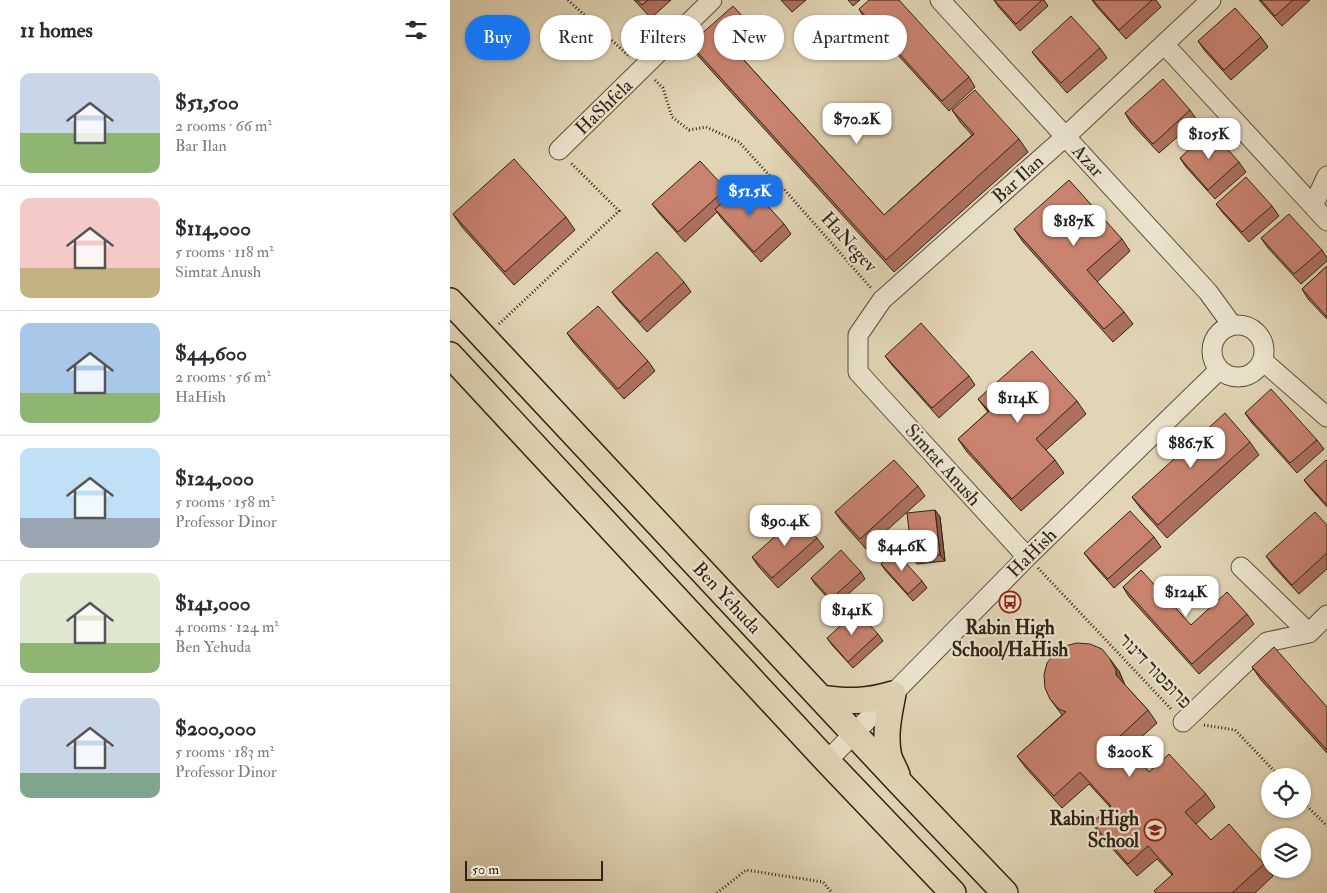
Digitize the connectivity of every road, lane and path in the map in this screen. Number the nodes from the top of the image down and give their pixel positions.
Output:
1 (568, 0) edge
2 (712, 0) edge
3 (940, 0) edge
4 (1204, 2) edge
5 (1164, 44) junction
6 (643, 69) junction
7 (1065, 137) junction
8 (559, 150) joint
9 (1327, 176) edge
10 (1313, 206) junction
11 (1327, 221) edge
12 (882, 300) junction
13 (450, 301) edge
14 (1232, 325) junction
15 (484, 338) junction
16 (450, 355) edge
17 (1263, 361) junction
18 (1219, 370) junction
19 (858, 372) joint
20 (1327, 417) edge
21 (1028, 557) junction
22 (1241, 567) dead end
23 (1327, 615) edge
24 (1309, 633) junction
25 (893, 694) junction
26 (821, 698) junction
27 (1183, 722) junction
28 (854, 733) junction
29 (827, 760) junction
30 (1271, 768) edge
31 (901, 784) junction
32 (1311, 810) edge
33 (1327, 826) edge
34 (717, 893) edge
35 (832, 893) edge
36 (953, 893) edge
37 (1005, 893) edge

1 - 6 path, HaNegev
2 - 6 street, HaShfela
3 - 7 street, Azar
4 - 5 street, Bar Ilan
5 - 7 street, Bar Ilan
5 - 10 street
6 - 8 street, HaShfela
6 - 12 path, HaNegev
7 - 12 street, Bar Ilan
7 - 14 street, Azar
8 - 15 path
9 - 10 street
10 - 11 street
12 - 19 street, Bar Ilan
13 - 15 main road, Ben Yehuda
14 - 17 street
14 - 18 street
15 - 26 main road, Ben Yehuda
16 - 29 main road, Ben Yehuda
17 - 18 street
17 - 20 street
18 - 21 street, HaHish
19 - 21 street, Simtat Anush
21 - 25 street, HaHish
21 - 27 path, פרופסור דינור
22 - 24 street
23 - 24 street
24 - 27 street
25 - 26 main road
25 - 28 street, HaHish
25 - 31 main road
26 - 28 main road, Ben Yehuda
27 - 30 path, פרופסור דינור
28 - 29 street, HaHish
28 - 31 main road, Ben Yehuda
29 - 36 main road, Ben Yehuda
31 - 37 main road, Ben Yehuda
32 - 33 path
34 - 35 path

